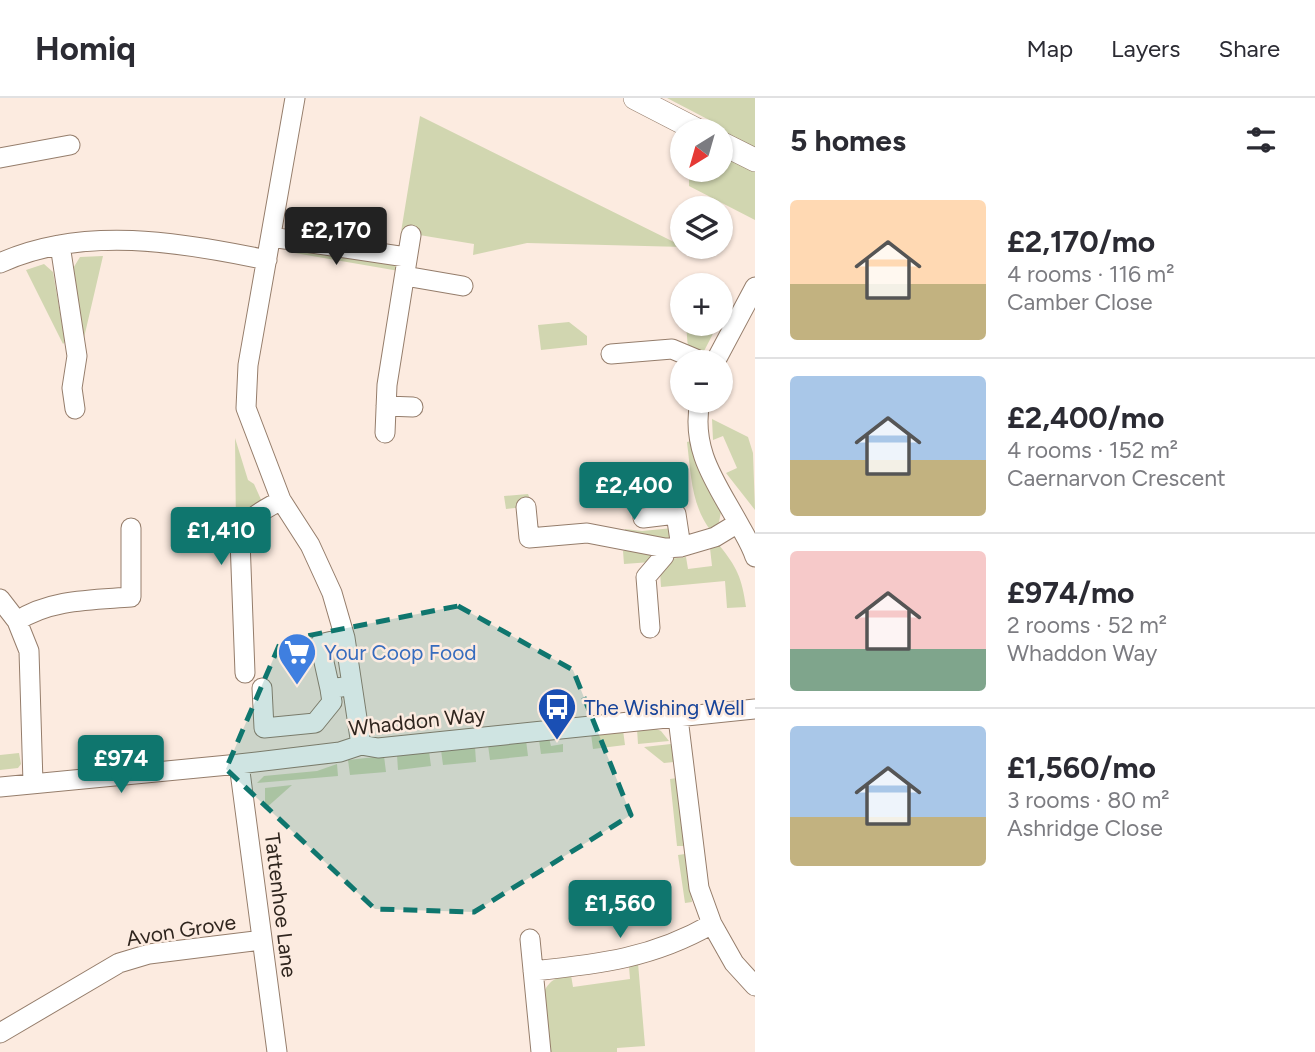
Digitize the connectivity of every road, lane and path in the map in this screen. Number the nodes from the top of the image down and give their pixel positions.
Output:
1 (295, 98) edge
2 (635, 98) edge
3 (676, 119) edge
4 (71, 145) dead end
5 (733, 149) edge
6 (0, 158) edge
7 (755, 160) edge
8 (411, 235) dead end
9 (271, 237) junction
10 (60, 245) junction
11 (267, 260) junction
12 (0, 263) edge
13 (405, 267) junction
14 (463, 286) dead end
15 (755, 287) edge
16 (675, 350) edge
17 (721, 350) edge
18 (611, 354) dead end
19 (386, 406) junction
20 (413, 407) dead end
21 (75, 409) dead end
22 (697, 413) edge
23 (385, 433) dead end
24 (281, 500) junction
25 (526, 507) dead end
26 (643, 517) dead end
27 (738, 523) junction
28 (131, 528) dead end
29 (673, 548) junction
30 (755, 557) edge
31 (0, 599) edge
32 (17, 621) junction
33 (650, 628) dead end
34 (345, 638) junction
35 (244, 673) dead end
36 (353, 684) junction
37 (262, 688) dead end
38 (330, 689) junction
39 (755, 709) edge
40 (678, 718) junction
41 (361, 745) junction
42 (239, 764) junction
43 (33, 783) junction
44 (0, 788) edge
45 (712, 924) junction
46 (530, 939) dead end
47 (262, 940) junction
48 (533, 971) junction
49 (755, 986) edge
50 (0, 1033) edge
51 (277, 1052) edge
52 (541, 1052) edge

1 - 9 street
2 - 3 main road
4 - 6 street
5 - 7 main road
8 - 13 street
9 - 11 street
9 - 13 street
10 - 11 street
10 - 12 street
10 - 21 street
11 - 24 street
13 - 14 street
13 - 19 street
15 - 17 street
16 - 18 street
19 - 20 street
19 - 23 street
22 - 27 street
24 - 34 street
24 - 35 street
25 - 29 street
26 - 29 street
27 - 29 street
27 - 30 street
28 - 32 street
29 - 33 street
31 - 32 street
32 - 43 street
34 - 36 street
34 - 38 street
36 - 38 street
36 - 41 street
37 - 38 street
39 - 40 street, Whaddon Way
40 - 41 street, Whaddon Way
40 - 45 street
41 - 42 street, Whaddon Way
42 - 43 street, Whaddon Way
42 - 47 street, Tattenhoe Lane
43 - 44 street, Whaddon Way
45 - 48 street
45 - 49 street
46 - 48 street
47 - 50 street, Avon Grove
47 - 51 street, Tattenhoe Lane
48 - 52 street

